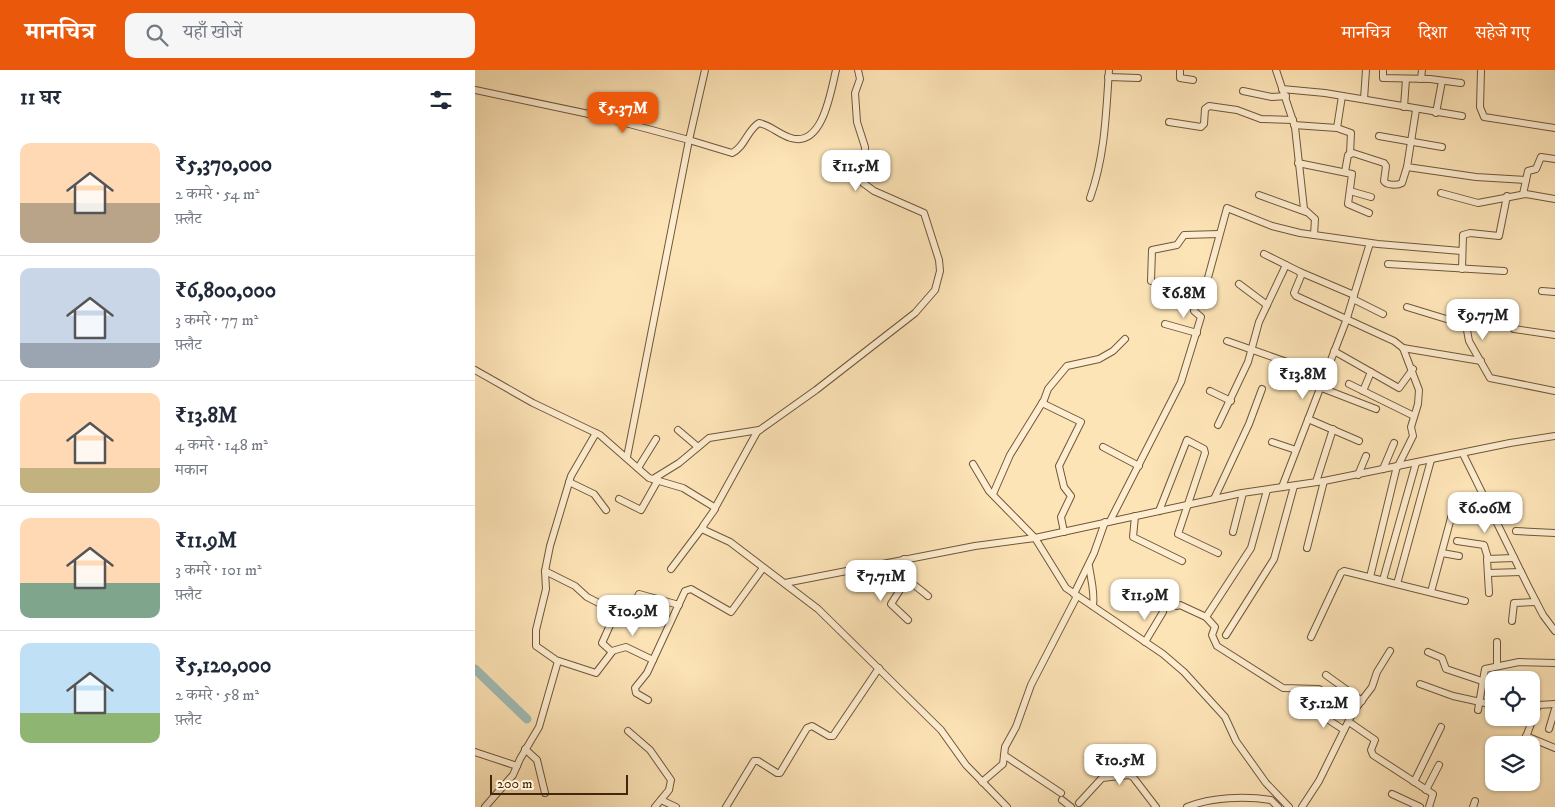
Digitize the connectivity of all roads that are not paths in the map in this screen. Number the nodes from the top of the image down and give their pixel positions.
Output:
1 (705, 70) edge
2 (836, 70) edge
3 (858, 70) edge
4 (1180, 70) edge
5 (1276, 70) edge
6 (1366, 70) edge
7 (1383, 70) edge
8 (1422, 70) edge
9 (1481, 70) edge
10 (1108, 73) edge
11 (1138, 78) dead end
12 (1406, 79) junction
13 (1421, 79) junction
14 (1193, 80) dead end
15 (1442, 81) junction
16 (1461, 84) dead end
17 (1282, 89) junction
18 (475, 90) edge
19 (1243, 91) dead end
20 (1286, 96) junction
21 (1342, 96) junction
22 (1364, 100) junction
23 (1404, 107) junction
24 (1416, 110) junction
25 (1436, 113) junction
26 (1462, 116) dead end
27 (1169, 122) dead end
28 (1293, 122) junction
29 (1337, 128) junction
30 (1555, 128) edge
31 (1379, 136) dead end
32 (689, 140) junction
33 (1412, 142) junction
34 (1442, 147) dead end
35 (1350, 154) junction
36 (1555, 159) edge
37 (1298, 163) junction
38 (1407, 167) junction
39 (1345, 172) junction
40 (1526, 180) junction
41 (1350, 191) junction
42 (1441, 193) dead end
43 (1523, 194) junction
44 (1259, 195) dead end
45 (1507, 196) junction
46 (1371, 197) dead end
47 (1090, 198) dead end
48 (1555, 199) edge
49 (1305, 212) junction
50 (1369, 213) dead end
51 (1219, 234) junction
52 (1314, 235) junction
53 (1370, 243) junction
54 (1461, 250) junction
55 (1264, 254) dead end
56 (1388, 264) dead end
57 (1286, 265) junction
58 (1462, 269) junction
59 (1504, 271) dead end
60 (1300, 272) junction
61 (1151, 281) dead end
62 (1239, 284) dead end
63 (1542, 290) dead end
64 (1555, 292) edge
65 (1354, 297) junction
66 (1267, 305) junction
67 (1407, 307) dead end
68 (1383, 314) dead end
69 (1346, 320) junction
70 (1165, 324) dead end
71 (1514, 329) dead end
72 (1197, 334) junction
73 (1555, 336) edge
74 (1125, 338) dead end
75 (1227, 341) dead end
76 (1403, 348) junction
77 (1253, 350) junction
78 (1334, 351) junction
79 (1481, 361) junction
80 (1413, 369) junction
81 (475, 370) edge
82 (1371, 372) junction
83 (1324, 375) junction
84 (1349, 384) dead end
85 (1319, 388) junction
86 (1262, 389) dead end
87 (1210, 391) dead end
88 (1363, 391) junction
89 (1555, 391) edge
90 (1231, 401) junction
91 (1042, 403) junction
92 (1375, 409) dead end
93 (1415, 416) junction
94 (1308, 419) junction
95 (1218, 425) dead end
96 (679, 430) dead end
97 (759, 430) junction
98 (1333, 430) junction
99 (596, 433) junction
100 (1555, 436) edge
101 (656, 439) dead end
102 (1359, 440) dead end
103 (1272, 442) dead end
104 (1394, 443) dead end
105 (698, 447) junction
106 (1103, 447) dead end
107 (1297, 450) junction
108 (1463, 454) junction
109 (1366, 456) dead end
110 (627, 457) junction
111 (1431, 460) junction
112 (1416, 463) junction
113 (973, 464) dead end
114 (1139, 466) junction
115 (1398, 466) junction
116 (638, 468) junction
117 (1383, 469) junction
118 (1358, 475) junction
119 (655, 479) junction
120 (1324, 481) junction
121 (569, 482) junction
122 (1317, 482) junction
123 (1294, 486) junction
124 (1282, 488) junction
125 (1267, 490) junction
126 (1243, 493) junction
127 (993, 494) junction
128 (619, 499) dead end
129 (1214, 499) junction
130 (1187, 505) junction
131 (1488, 505) junction
132 (715, 508) junction
133 (606, 510) dead end
134 (1159, 511) junction
135 (1135, 516) junction
136 (1108, 521) junction
137 (702, 528) junction
138 (1516, 531) dead end
139 (1064, 532) junction
140 (1233, 532) dead end
141 (1555, 533) edge
142 (1035, 538) junction
143 (1457, 541) dead end
144 (1307, 548) dead end
145 (1218, 553) dead end
146 (1442, 553) junction
147 (1459, 556) dead end
148 (1488, 558) junction
149 (1514, 558) junction
150 (903, 559) junction
151 (1182, 561) dead end
152 (1089, 564) junction
153 (763, 568) junction
154 (671, 569) dead end
155 (545, 571) junction
156 (1521, 572) junction
157 (1488, 573) junction
158 (1370, 577) junction
159 (907, 579) junction
160 (1383, 580) junction
161 (785, 583) junction
162 (1397, 584) junction
163 (1431, 592) junction
164 (1489, 593) dead end
165 (1076, 595) junction
166 (929, 596) dead end
167 (1164, 598) dead end
168 (1465, 601) dead end
169 (1536, 602) junction
170 (679, 605) junction
171 (1093, 606) junction
172 (616, 612) junction
173 (1163, 612) dead end
174 (1206, 617) junction
175 (908, 620) dead end
176 (1512, 621) dead end
177 (1555, 631) edge
178 (1226, 635) dead end
179 (1311, 637) dead end
180 (1145, 642) junction
181 (1497, 642) dead end
182 (611, 651) junction
183 (1389, 651) dead end
184 (1429, 652) dead end
185 (653, 660) junction
186 (558, 661) junction
187 (1555, 663) edge
188 (1497, 666) junction
189 (879, 668) junction
190 (1326, 675) dead end
191 (1482, 681) junction
192 (1420, 684) dead end
193 (648, 700) dead end
194 (1362, 701) junction
195 (1479, 702) junction
196 (1485, 703) edge
197 (1555, 704) edge
198 (1555, 709) edge
199 (1478, 710) dead end
200 (1315, 711) dead end
201 (1353, 712) junction
202 (1349, 722) junction
203 (1441, 727) dead end
204 (1549, 729) dead end
205 (1344, 730) junction
206 (628, 731) dead end
207 (1526, 736) edge
208 (1540, 742) edge
209 (1555, 748) edge
210 (525, 750) junction
211 (475, 752) edge
212 (1005, 755) junction
213 (1439, 765) dead end
214 (517, 766) junction
215 (982, 782) junction
216 (1414, 782) junction
217 (1426, 790) junction
218 (545, 793) dead end
219 (1392, 794) dead end
220 (661, 800) junction
221 (1079, 802) dead end
222 (485, 807) edge
223 (655, 807) edge
224 (676, 807) edge
225 (726, 807) edge
226 (1007, 807) edge
227 (1071, 807) edge
228 (1156, 807) edge
229 (1187, 807) edge
230 (1278, 807) edge
231 (1289, 807) edge
232 (1302, 807) edge
233 (1420, 807) edge
234 (1429, 807) edge

1 - 32 street
2 - 32 street
3 - 97 street
4 - 14 street
5 - 17 street
6 - 22 street
7 - 12 street
8 - 13 street
9 - 30 street
10 - 11 street
10 - 47 street
12 - 13 street
12 - 23 street
13 - 15 street
15 - 16 street
15 - 25 street
17 - 20 street
17 - 21 street
18 - 32 street
19 - 20 street
20 - 28 street
21 - 22 street
21 - 29 street
22 - 23 street
23 - 24 street
24 - 25 street
24 - 33 street
25 - 26 street
27 - 28 street
28 - 29 street
28 - 37 street
29 - 35 street
31 - 33 street
32 - 110 street
33 - 34 street
33 - 38 street
35 - 38 street
35 - 39 street
36 - 40 street
37 - 39 street
37 - 49 street
38 - 40 street
39 - 41 street
40 - 43 street
41 - 46 street
41 - 50 street
42 - 45 street
43 - 45 street
43 - 48 street
44 - 49 street
45 - 54 street
49 - 52 street
51 - 52 street
51 - 61 street
51 - 72 street
52 - 53 street
53 - 54 street
53 - 65 street
54 - 58 street
55 - 57 street
56 - 58 street
57 - 60 street
57 - 66 street
58 - 59 street
60 - 65 street
60 - 69 street
62 - 66 street
63 - 64 street
65 - 68 street
65 - 69 street
66 - 77 street
67 - 79 street
69 - 76 street
69 - 78 street
70 - 72 street
71 - 73 street
72 - 114 street
74 - 91 street
75 - 77 street
76 - 79 street
76 - 80 street
77 - 83 street
77 - 90 street
78 - 82 street
78 - 83 street
79 - 89 street
80 - 82 street
80 - 93 street
81 - 99 street
82 - 88 street
83 - 85 street
84 - 88 street
85 - 92 street
85 - 94 street
86 - 129 street
87 - 90 street
88 - 93 street
90 - 95 street
91 - 127 street
91 - 139 street
93 - 115 street
94 - 98 street
94 - 107 street
96 - 105 street
97 - 105 street
97 - 132 street
98 - 102 street
98 - 122 street
99 - 110 street
99 - 121 street
100 - 108 street
101 - 116 street
103 - 107 street
104 - 117 street
105 - 119 street
106 - 114 street
107 - 124 street
108 - 111 street
108 - 131 street
109 - 118 street
110 - 116 street
111 - 112 street
111 - 162 street
112 - 115 street
112 - 160 street
113 - 127 street
114 - 136 street
115 - 117 street
115 - 158 street
116 - 119 street
117 - 118 street
118 - 120 street
119 - 128 street
119 - 132 street
120 - 122 street
120 - 144 street
121 - 133 street
121 - 155 street
122 - 123 street
123 - 124 street
123 - 178 street
124 - 125 street
125 - 126 street
125 - 174 street
126 - 129 street
126 - 140 street
127 - 142 street
129 - 130 street
130 - 134 street
130 - 134 street
130 - 145 street
131 - 146 street
131 - 149 street
132 - 137 street
134 - 135 street
135 - 136 street
135 - 151 street
136 - 139 street
136 - 152 street
137 - 153 street
137 - 154 street
138 - 141 street
139 - 142 street
142 - 150 street
142 - 165 street
143 - 148 street
146 - 147 street
146 - 163 street
148 - 149 street
148 - 157 street
149 - 156 street
150 - 159 street
150 - 161 street
152 - 165 street
152 - 171 street
153 - 161 street
153 - 170 street
155 - 172 street
155 - 186 street
156 - 157 street
156 - 169 street
157 - 164 street
158 - 160 street
158 - 179 street
159 - 166 street
159 - 175 street
160 - 162 street
161 - 189 street
162 - 163 street
163 - 168 street
165 - 171 street
165 - 212 street
167 - 174 street
169 - 176 street
169 - 177 street
170 - 172 street
170 - 185 street
171 - 180 street
172 - 182 street
173 - 180 street
174 - 201 street
180 - 231 street
181 - 188 street
182 - 185 street
182 - 186 street
183 - 194 street
184 - 191 street
185 - 193 street
186 - 210 street
187 - 188 street
188 - 191 street
189 - 215 street
189 - 225 street
190 - 194 street
191 - 195 street
192 - 195 street
194 - 201 street
195 - 196 street
195 - 199 street
197 - 207 street
198 - 204 street
200 - 205 street
201 - 202 street
202 - 205 street
202 - 216 street
203 - 216 street
205 - 232 street
206 - 220 street
208 - 209 street
210 - 214 street
210 - 218 street
211 - 214 street
212 - 215 street
212 - 227 street
213 - 217 street
214 - 222 street
215 - 226 street
216 - 217 street
217 - 234 street
219 - 233 street
220 - 223 street
220 - 224 street
221 - 228 street
229 - 230 street

